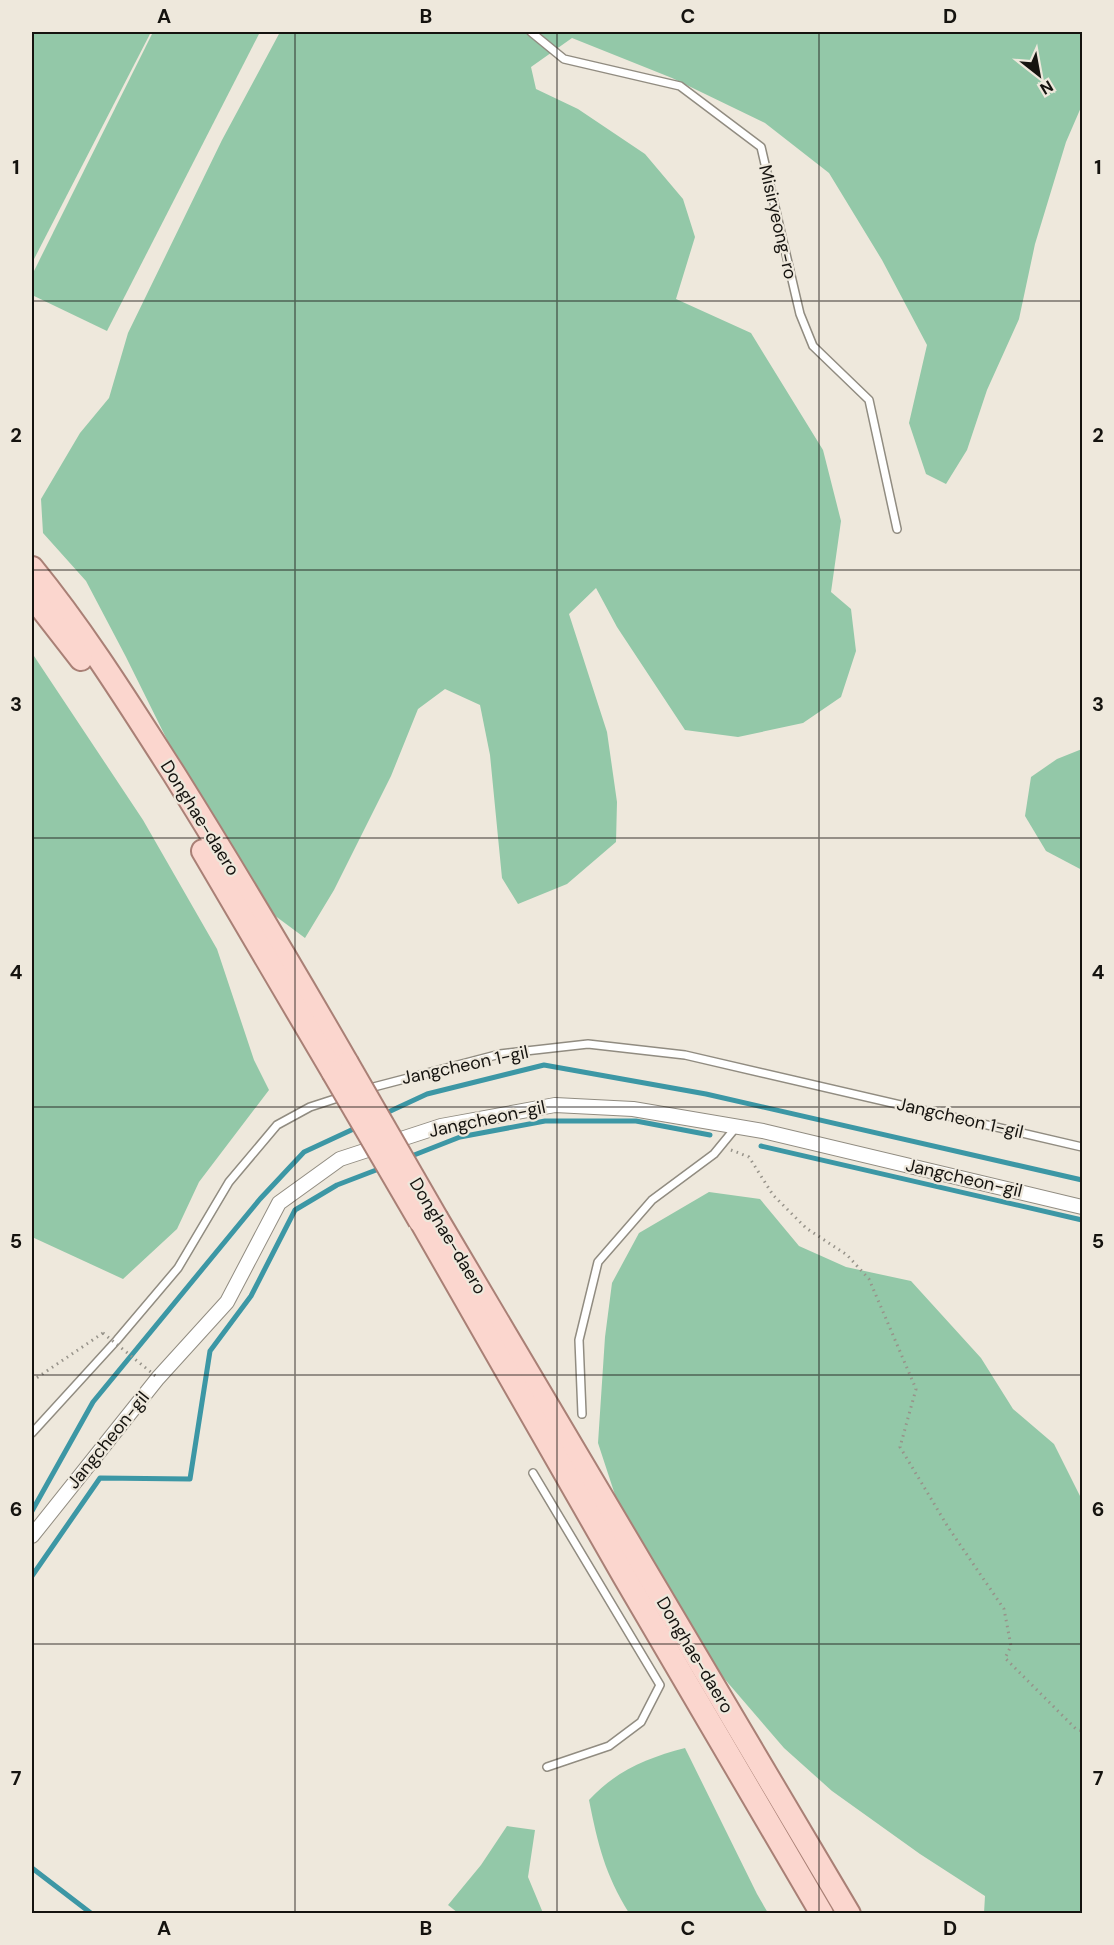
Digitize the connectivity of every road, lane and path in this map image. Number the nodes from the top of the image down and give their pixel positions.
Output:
1 (531, 32) edge
2 (897, 530) dead end
3 (32, 568) edge
4 (32, 596) edge
5 (340, 1068) junction
6 (737, 1126) junction
7 (721, 1146) junction
8 (1083, 1147) edge
9 (1083, 1207) edge
10 (429, 1221) junction
11 (158, 1378) junction
12 (32, 1381) edge
13 (582, 1414) dead end
14 (32, 1433) edge
15 (532, 1473) dead end
16 (32, 1536) edge
17 (1083, 1731) edge
18 (547, 1767) dead end
19 (822, 1914) edge
20 (849, 1914) edge

1 - 2 lane, Misiryeong-ro
3 - 5 main road, Donghae-daero
4 - 5 main road, Donghae-daero
5 - 10 main road, bridge
6 - 7 lane
6 - 9 street, Jangcheon-gil
6 - 11 street, Jangcheon-gil
7 - 13 lane
7 - 17 path
8 - 14 lane, Jangcheon 1-gil
10 - 19 main road, Donghae-daero
10 - 20 main road, Donghae-daero
11 - 12 path, bridge
11 - 16 street, Jangcheon-gil
15 - 18 lane

